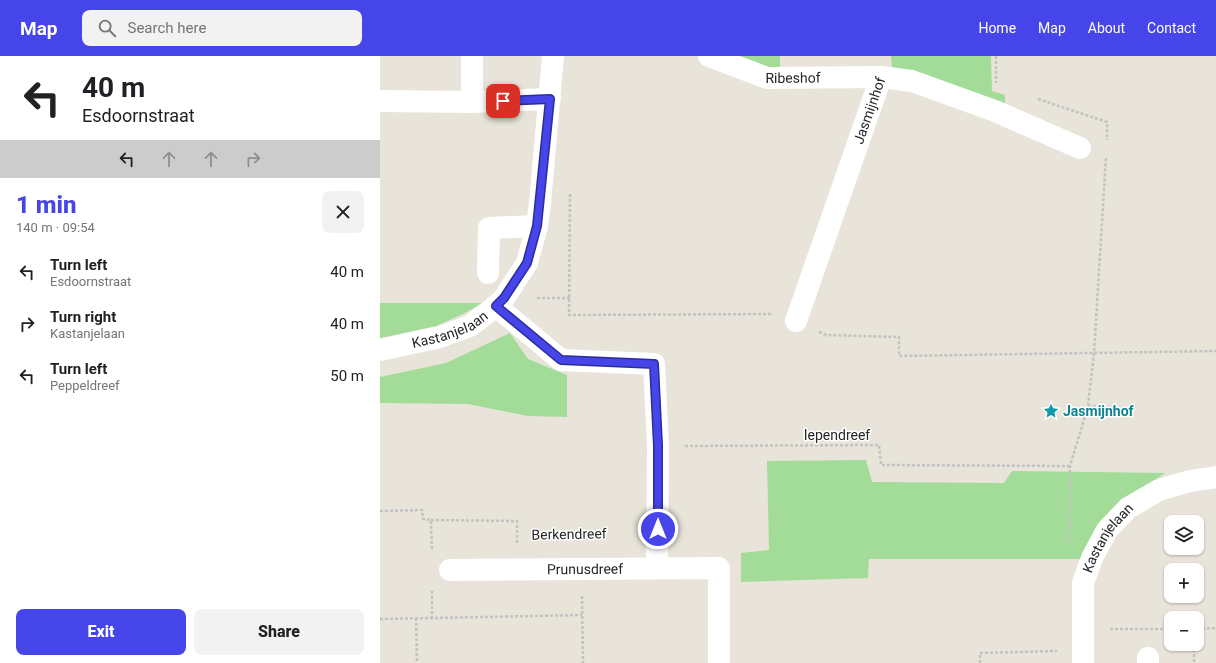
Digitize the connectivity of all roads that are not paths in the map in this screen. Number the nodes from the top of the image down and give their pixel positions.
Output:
1 (472, 56) edge
2 (553, 56) edge
3 (709, 56) edge
4 (881, 77) junction
5 (550, 99) junction
6 (380, 101) edge
7 (472, 102) junction
8 (1080, 148) dead end
9 (537, 226) junction
10 (488, 273) dead end
11 (496, 306) junction
12 (796, 321) road end
13 (380, 350) edge
14 (1216, 477) edge
15 (658, 568) junction
16 (441, 570) road end
17 (1083, 657) edge
18 (719, 663) edge

1 - 7 street
2 - 5 street, Kastanjelaan
3 - 4 street, Ribeshof
4 - 8 street, Jasmijnhof
4 - 12 street, Jasmijnhof
5 - 7 street
5 - 9 street, Kastanjelaan
6 - 7 street
9 - 10 street
9 - 11 street, Kastanjelaan
11 - 13 street, Kastanjelaan
11 - 15 street
14 - 17 street, Kastanjelaan
15 - 16 street, Prunusdreef
15 - 18 street, Prunusdreef

